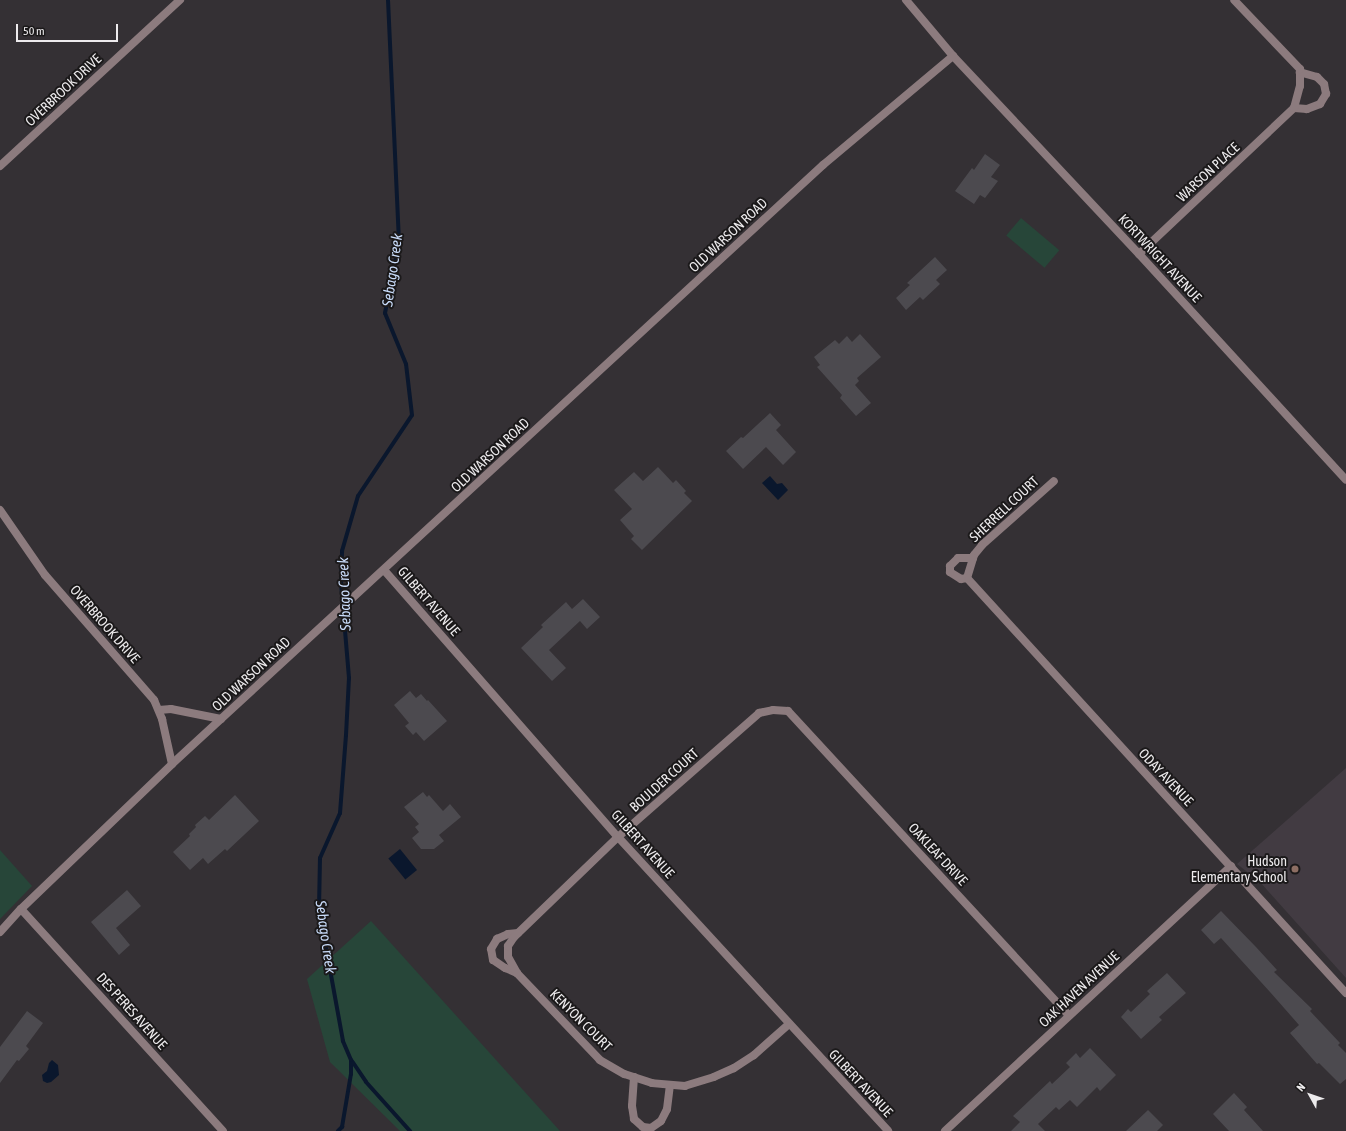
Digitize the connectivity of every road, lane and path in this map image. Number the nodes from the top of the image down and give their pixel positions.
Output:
1 (180, 0) edge
2 (906, 0) edge
3 (1234, 0) edge
4 (952, 56) junction
5 (1300, 72) junction
6 (1294, 108) junction
7 (0, 166) edge
8 (1139, 254) junction
9 (1346, 480) edge
10 (1054, 481) dead end
11 (0, 510) edge
12 (973, 558) junction
13 (384, 570) junction
14 (967, 578) junction
15 (159, 710) junction
16 (788, 711) joint
17 (221, 719) junction
18 (172, 764) junction
19 (618, 837) junction
20 (1231, 866) junction
21 (21, 909) junction
22 (0, 932) edge
23 (516, 935) junction
24 (517, 973) junction
25 (1346, 993) edge
26 (1069, 1015) junction
27 (789, 1024) junction
28 (634, 1077) junction
29 (670, 1084) junction
30 (223, 1131) edge
31 (888, 1131) edge
32 (945, 1131) edge

1 - 7 street, OVERBROOK DRIVE
2 - 4 street
3 - 5 street
4 - 8 street, KORTWRIGHT AVENUE
4 - 13 street, OLD WARSON ROAD
5 - 6 street
5 - 6 street
6 - 8 street, WARSON PLACE
8 - 9 street, KORTWRIGHT AVENUE
10 - 12 street, SHERRELL COURT
11 - 15 street, OVERBROOK DRIVE
12 - 14 street, SHERRELL COURT
12 - 14 street, SHERRELL COURT
13 - 17 street, OLD WARSON ROAD
13 - 19 street, GILBERT AVENUE
14 - 20 street, ODAY AVENUE
15 - 17 street
15 - 18 street, OVERBROOK DRIVE
16 - 19 street, BOULDER COURT
16 - 26 street, OAKLEAF DRIVE
17 - 18 street, OLD WARSON ROAD
18 - 21 street, OLD WARSON ROAD
19 - 23 street, BOULDER COURT
19 - 27 street, GILBERT AVENUE
20 - 25 street, ODAY AVENUE
20 - 26 street, OAK HAVEN AVENUE
21 - 22 street, OLD WARSON ROAD
21 - 30 street, DES PERES AVENUE
23 - 24 street, KENYON COURT
23 - 24 street, KENYON COURT
24 - 28 street, KENYON COURT
26 - 32 street, OAK HAVEN AVENUE
27 - 29 street, KENYON COURT
27 - 31 street, GILBERT AVENUE
28 - 29 street, KENYON COURT
28 - 29 street

